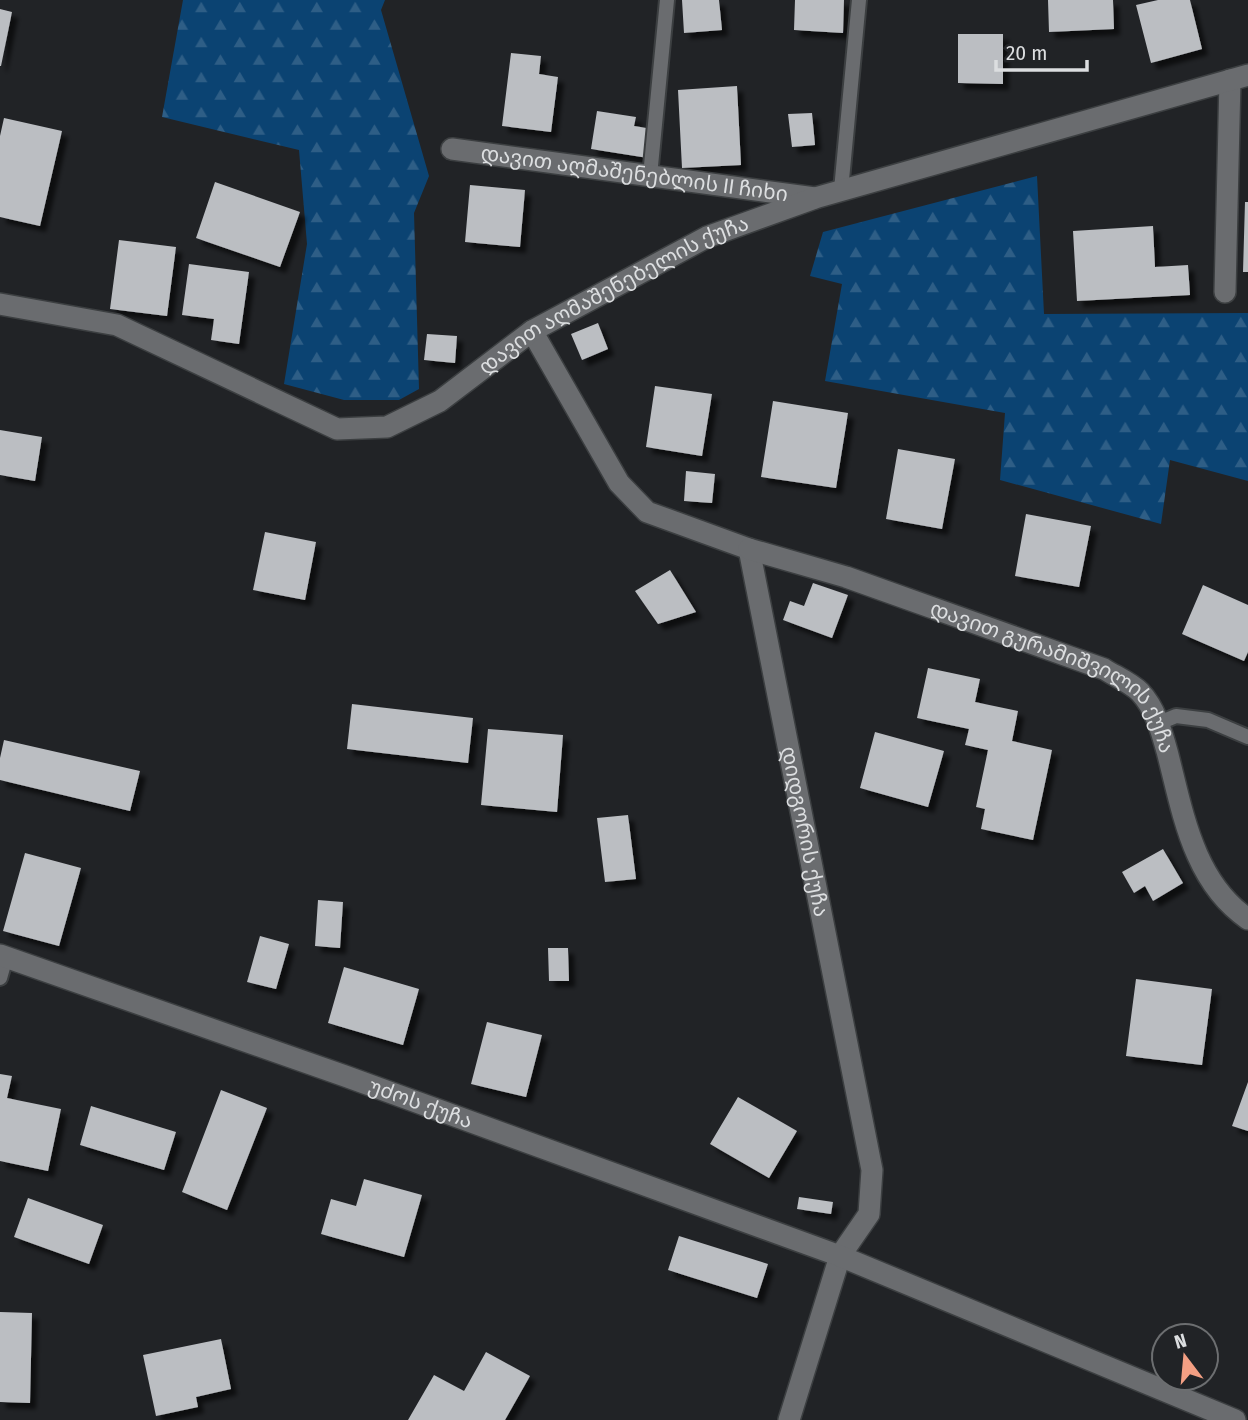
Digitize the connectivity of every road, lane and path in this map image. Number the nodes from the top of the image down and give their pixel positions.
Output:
1 (667, 0) edge
2 (859, 0) edge
3 (1239, 78) edge
4 (453, 149) dead end
5 (650, 176) junction
6 (841, 190) junction
7 (815, 198) junction
8 (1225, 292) dead end
9 (0, 304) edge
10 (531, 331) junction
11 (749, 549) junction
12 (1159, 723) junction
13 (1248, 737) edge
14 (1248, 919) edge
15 (3, 956) edge
16 (0, 978) edge
17 (840, 1256) junction
18 (789, 1420) edge
19 (1234, 1420) edge

1 - 5 lane
2 - 6 lane
3 - 6 street, დავით აღმაშენებელის ქუჩა
3 - 8 street
4 - 5 street, დავით აღმაშენებლის II ჩიხი
5 - 7 street, დავით აღმაშენებლის II ჩიხი
6 - 7 street, დავით აღმაშენებელის ქუჩა
7 - 10 street, დავით აღმაშენებელის ქუჩა
9 - 10 street, დავით აღმაშენებელის ქუჩა
10 - 11 street
11 - 12 street, დავით გურამიშვილის ქუჩა
11 - 17 street, დიდგორის ქუჩა
12 - 13 lane
12 - 14 street, დავით გურამიშვილის ქუჩა
15 - 16 lane
15 - 17 street, უძოს ქუჩა
17 - 18 street, დიდგორის ქუჩა
17 - 19 street, უძოს ქუჩა

